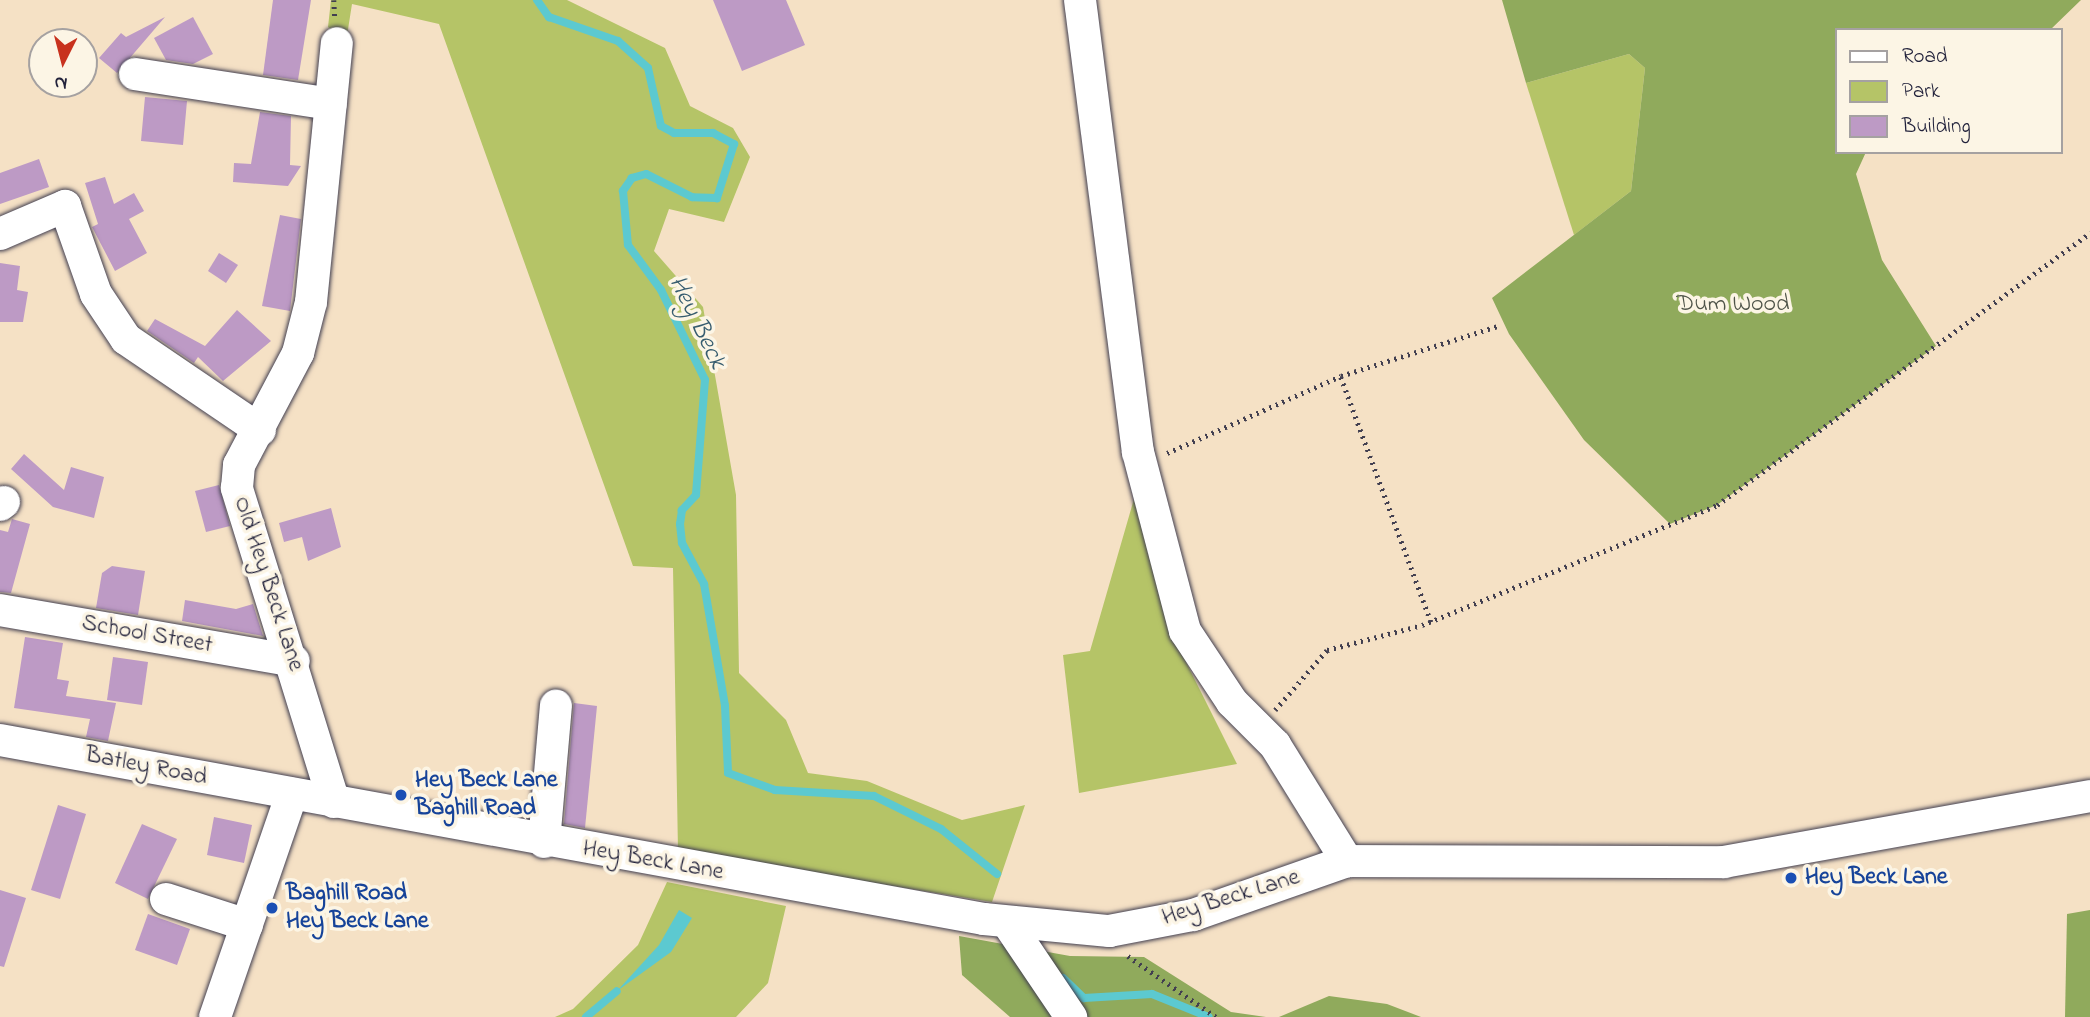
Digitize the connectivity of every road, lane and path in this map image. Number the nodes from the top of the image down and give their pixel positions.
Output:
1 (1080, 0) edge
2 (337, 43) dead end
3 (135, 74) dead end
4 (331, 104) junction
5 (2090, 233) edge
6 (0, 234) edge
7 (1498, 326) dead end
8 (1341, 376) junction
9 (260, 430) junction
10 (1141, 465) junction
11 (0, 610) edge
12 (1431, 622) junction
13 (294, 661) junction
14 (556, 706) dead end
15 (0, 740) edge
16 (1275, 745) junction
17 (292, 794) junction
18 (2090, 796) edge
19 (334, 802) junction
20 (544, 842) junction
21 (1347, 861) junction
22 (166, 899) dead end
23 (1007, 922) junction
24 (247, 925) junction
25 (1109, 931) junction
26 (215, 1017) edge
27 (1071, 1017) edge
28 (1216, 1017) edge

1 - 10 street
2 - 4 street, Old Hey Beck Lane
3 - 4 street
4 - 9 street, Old Hey Beck Lane
5 - 12 path
6 - 9 street
7 - 8 path
8 - 10 path
8 - 12 path
9 - 13 street, Old Hey Beck Lane
10 - 16 street
11 - 13 street, School Street
12 - 16 path
13 - 19 street, Old Hey Beck Lane
14 - 20 street
15 - 17 street, Batley Road
16 - 21 street
17 - 19 street, Hey Beck Lane
17 - 24 street
18 - 21 street, Hey Beck Lane
19 - 20 street, Hey Beck Lane
20 - 23 street, Hey Beck Lane
21 - 25 street, Hey Beck Lane
22 - 24 street
23 - 25 street, Hey Beck Lane
23 - 27 street
24 - 26 street
25 - 28 path

